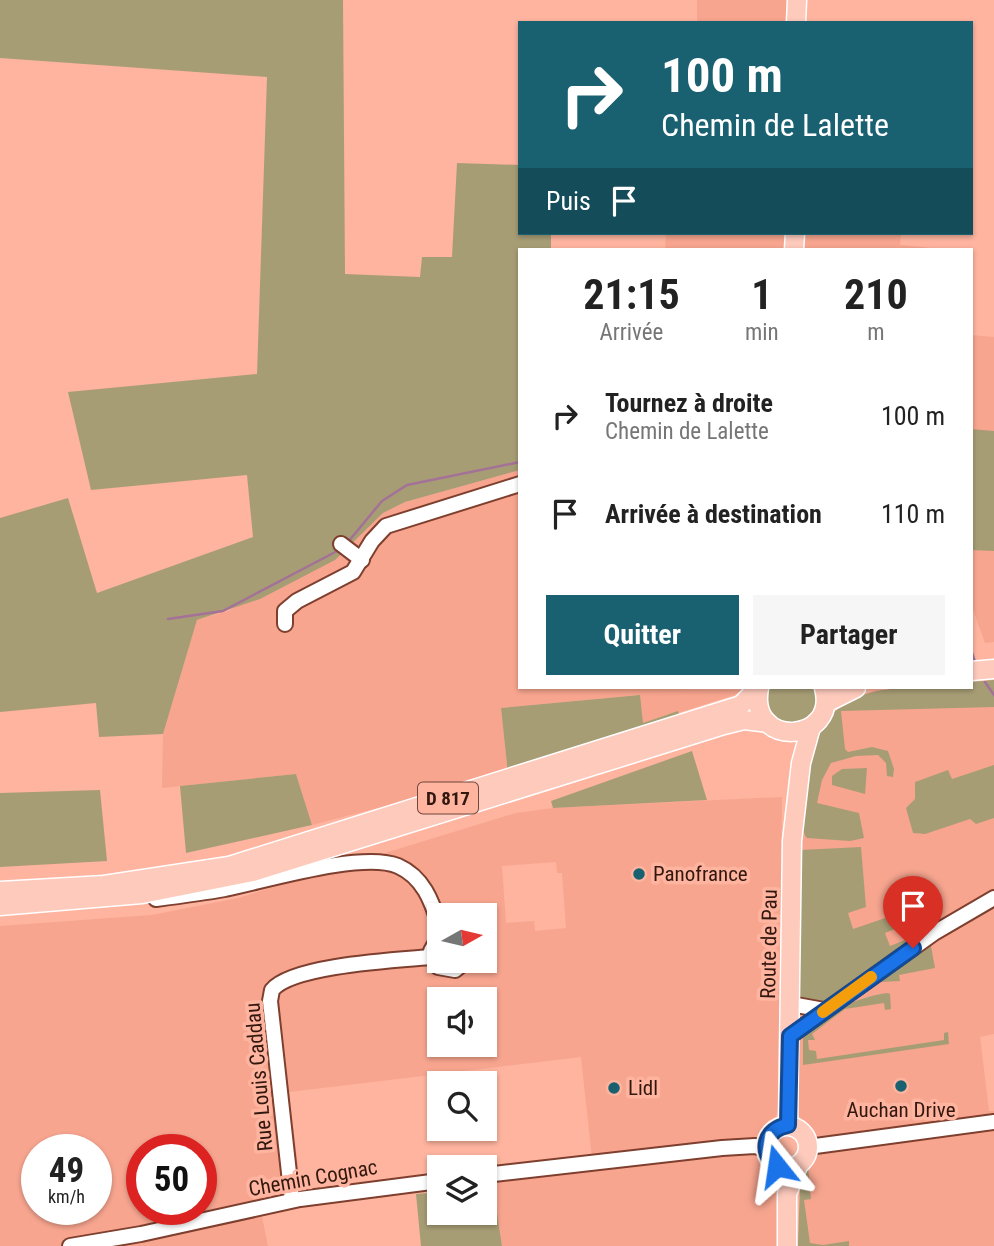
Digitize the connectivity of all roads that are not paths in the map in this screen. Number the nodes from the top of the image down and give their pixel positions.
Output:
1 (797, 0) edge
2 (796, 21) edge
3 (518, 485) edge
4 (343, 546) dead end
5 (362, 560) junction
6 (285, 624) dead end
7 (994, 669) edge
8 (973, 671) edge
9 (758, 689) edge
10 (759, 689) edge
11 (852, 689) edge
12 (825, 695) edge
13 (768, 723) junction
14 (811, 727) junction
15 (786, 733) junction
16 (801, 763) junction
17 (0, 891) edge
18 (994, 898) edge
19 (104, 899) junction
20 (431, 903) edge
21 (0, 906) edge
22 (427, 958) edge
23 (791, 1004) junction
24 (824, 1010) junction
25 (790, 1036) junction
26 (994, 1122) edge
27 (788, 1125) junction
28 (808, 1147) junction
29 (766, 1149) junction
30 (777, 1166) junction
31 (798, 1166) junction
32 (497, 1174) edge
33 (427, 1183) edge
34 (787, 1194) junction
35 (292, 1200) junction
36 (70, 1246) edge
37 (787, 1246) edge

1 - 2 main road
3 - 5 street
4 - 5 street
5 - 6 street
7 - 8 main road
9 - 17 main road, D 817
10 - 13 main road
11 - 12 main road
12 - 14 main road, Route de Pau
13 - 15 main road
13 - 19 main road, D 817
14 - 15 main road
14 - 16 main road, Route de Pau
15 - 16 main road
16 - 23 main road, Route de Pau
18 - 24 street
19 - 20 street
19 - 21 main road, D 817
22 - 35 street, Rue Louis Caddau
23 - 24 street
23 - 25 main road, Route de Pau
24 - 25 street
25 - 27 main road, Route de Pau
26 - 28 street
27 - 28 main road
27 - 29 main road
28 - 31 main road
29 - 30 main road
29 - 32 street
30 - 31 main road
30 - 34 main road
31 - 34 main road
33 - 35 street, Chemin Cognac
34 - 37 main road
35 - 36 street, Chemin Cognac

